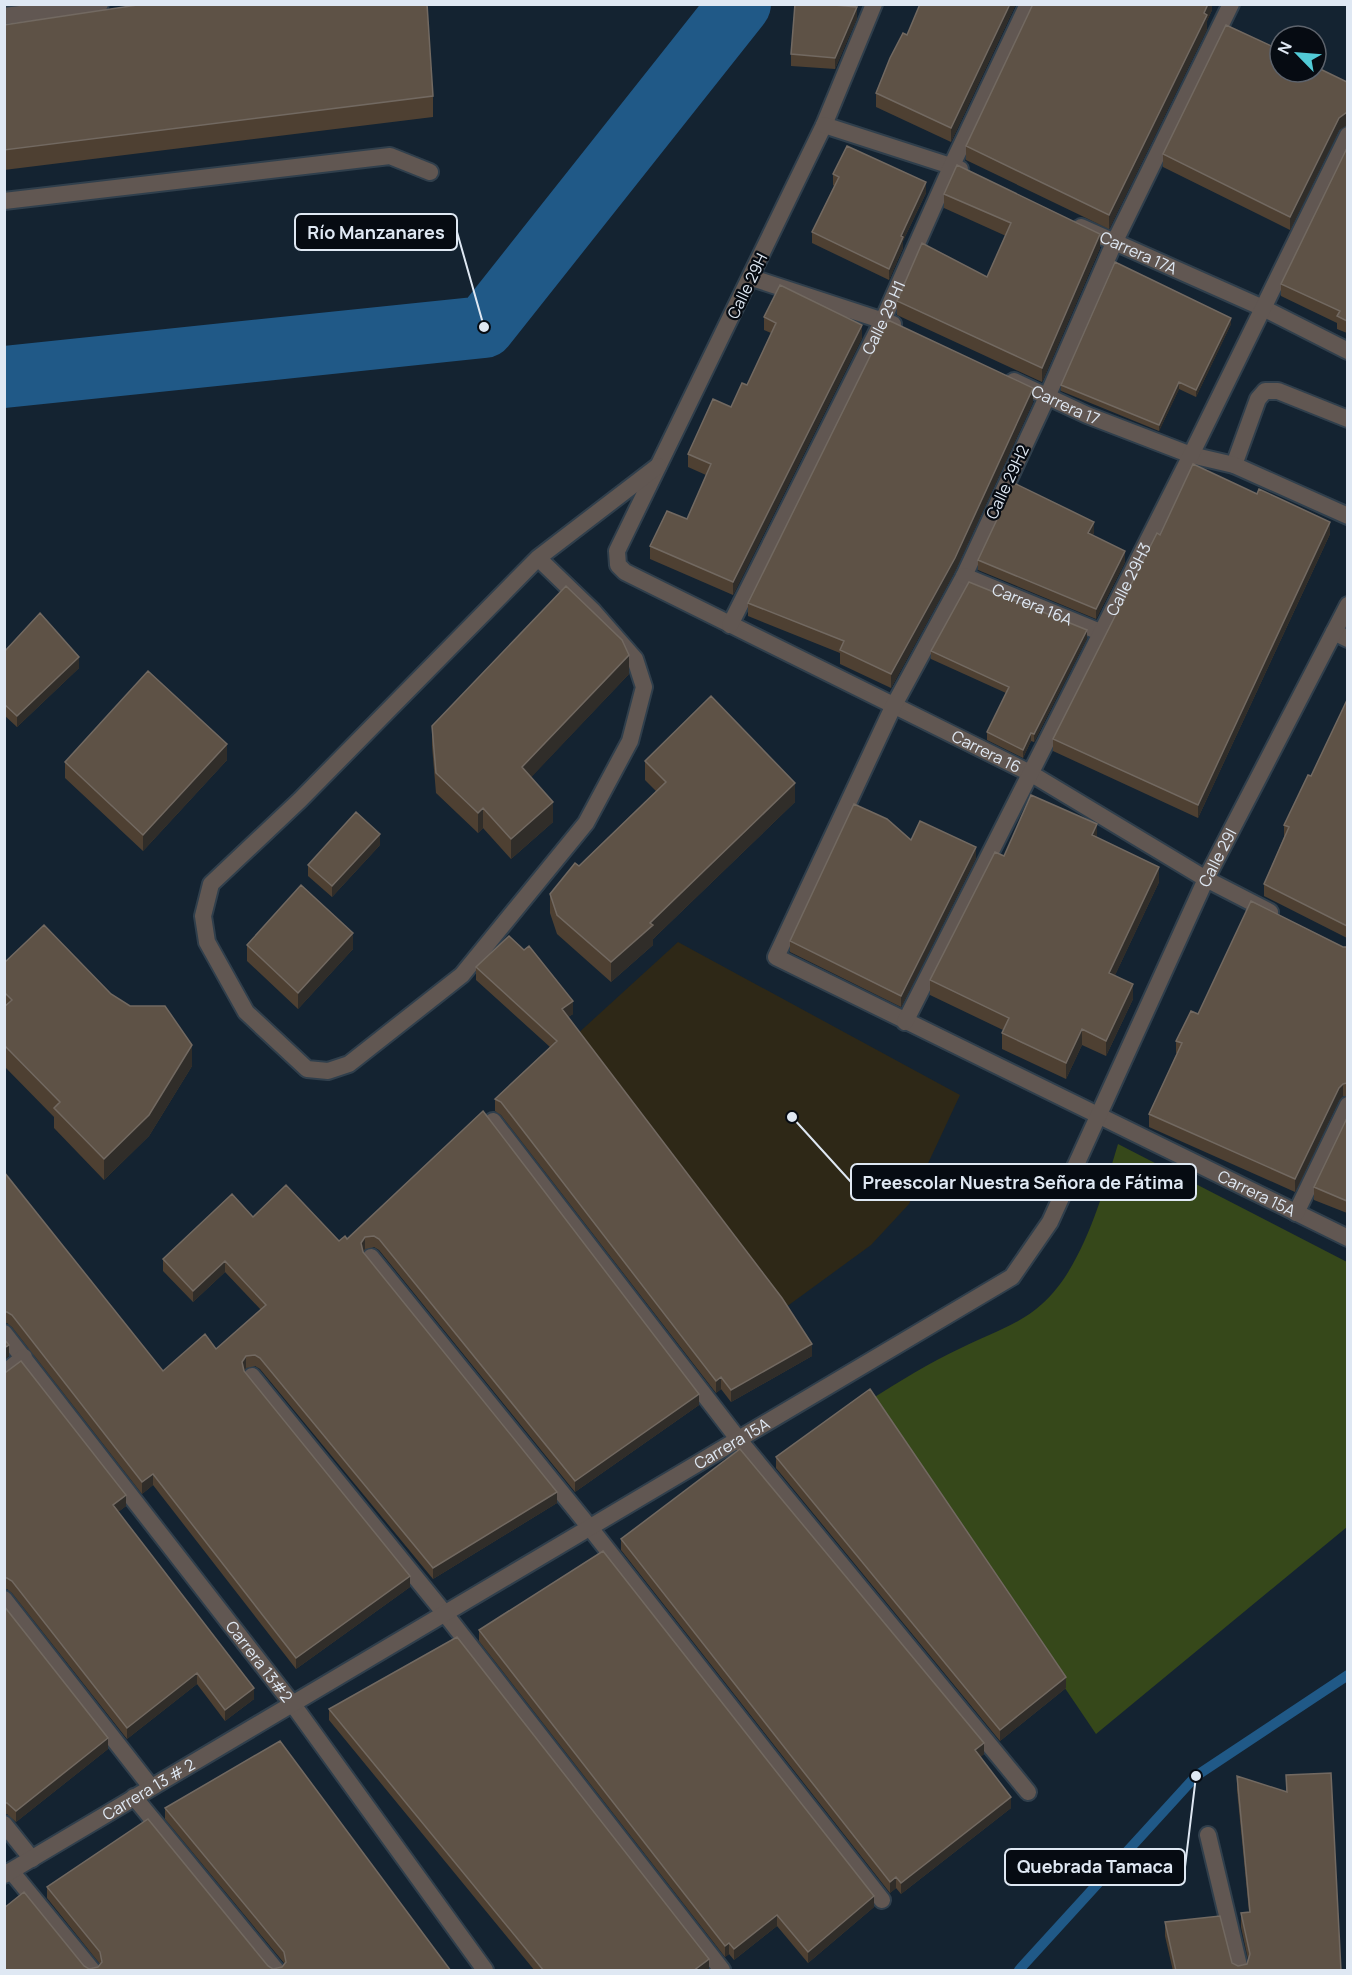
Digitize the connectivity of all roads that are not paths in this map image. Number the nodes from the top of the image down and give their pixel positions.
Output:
1 (100, 4) edge
2 (873, 4) edge
3 (1028, 4) edge
4 (1232, 4) edge
5 (4, 16) edge
6 (824, 125) junction
7 (1347, 135) edge
8 (952, 165) junction
9 (430, 172) dead end
10 (974, 175) edge
11 (4, 201) edge
12 (1071, 222) edge
13 (1114, 243) junction
14 (752, 278) junction
15 (1263, 308) junction
16 (883, 320) junction
17 (904, 329) edge
18 (1347, 351) edge
19 (996, 373) edge
20 (1047, 397) junction
21 (1347, 419) edge
22 (1191, 455) junction
23 (1234, 465) junction
24 (658, 466) junction
25 (1347, 516) edge
26 (538, 558) junction
27 (618, 565) joint
28 (964, 576) junction
29 (1347, 605) edge
30 (730, 625) junction
31 (1100, 633) junction
32 (1341, 636) edge
33 (893, 707) junction
34 (1030, 773) junction
35 (1206, 879) junction
36 (1287, 920) edge
37 (776, 957) joint
38 (905, 1022) junction
39 (1347, 1105) edge
40 (1099, 1116) junction
41 (493, 1121) edge
42 (1296, 1213) junction
43 (1347, 1238) edge
44 (371, 1257) dead end
45 (4, 1333) edge
46 (24, 1357) junction
47 (4, 1372) edge
48 (252, 1376) dead end
49 (739, 1440) junction
50 (591, 1529) junction
51 (4, 1599) edge
52 (446, 1615) junction
53 (294, 1706) junction
54 (151, 1787) junction
55 (1028, 1792) dead end
56 (134, 1797) junction
57 (4, 1824) edge
58 (1208, 1834) dead end
59 (32, 1859) junction
60 (8, 1873) edge
61 (882, 1900) dead end
62 (92, 1971) edge
63 (276, 1971) edge
64 (486, 1971) edge
65 (722, 1971) edge
66 (1240, 1971) edge

1 - 5 street
2 - 6 street, Calle 29H
3 - 8 street, Calle 29 H1
4 - 13 street, Calle 29H2
6 - 8 street
6 - 14 street, Calle 29H
7 - 15 street, Calle 29H3
8 - 10 street
8 - 16 street, Calle 29 H1
9 - 11 street
12 - 13 street, Carrera 17A
13 - 15 street, Carrera 17A
13 - 20 street, Calle 29H2
14 - 16 street
14 - 24 street, Calle 29H
15 - 18 street, Carrera 17A
15 - 22 street, Calle 29H3
16 - 17 street
16 - 30 street, Calle 29 H1
19 - 20 street, Carrera 17
20 - 22 street, Carrera 17
20 - 28 street, Calle 29H2
21 - 23 street
22 - 23 street, Carrera 17
22 - 31 street, Calle 29H3
23 - 25 street, Carrera 17
24 - 26 street
24 - 27 street, Calle 29H
26 - 26 street
27 - 30 street, Carrera 16
28 - 31 street, Carrera 16A
28 - 33 street, Calle 29H2
29 - 32 street, Calle 29I
30 - 33 street, Carrera 16
31 - 34 street, Calle 29H3
32 - 35 street, Calle 29I
33 - 34 street, Carrera 16
33 - 37 street, Calle 29H2
34 - 35 street, Carrera 16
34 - 38 street, Calle 29H3
35 - 36 street, Carrera 16
35 - 40 street, Calle 29I
37 - 38 street, Carrera 15A
38 - 40 street, Carrera 15A
39 - 42 street
40 - 42 street, Carrera 15A
40 - 49 street, Carrera 15A
41 - 49 street
42 - 43 street, Carrera 15A
44 - 50 street
45 - 46 street, Carrera 13#2
46 - 47 street
46 - 53 street, Carrera 13#2
48 - 52 street
49 - 50 street, Carrera 15A
49 - 55 street
50 - 52 street, Carrera 15A
50 - 61 street
51 - 54 street
52 - 53 street, Carrera 15A
52 - 65 street
53 - 54 street, Carrera 13 # 2
53 - 64 street, Carrera 13#2
54 - 56 street, Carrera 13 # 2
56 - 59 street, Carrera 13 # 2
56 - 63 street
57 - 59 street
58 - 66 street
59 - 60 street, Carrera 13 # 2
60 - 62 street

